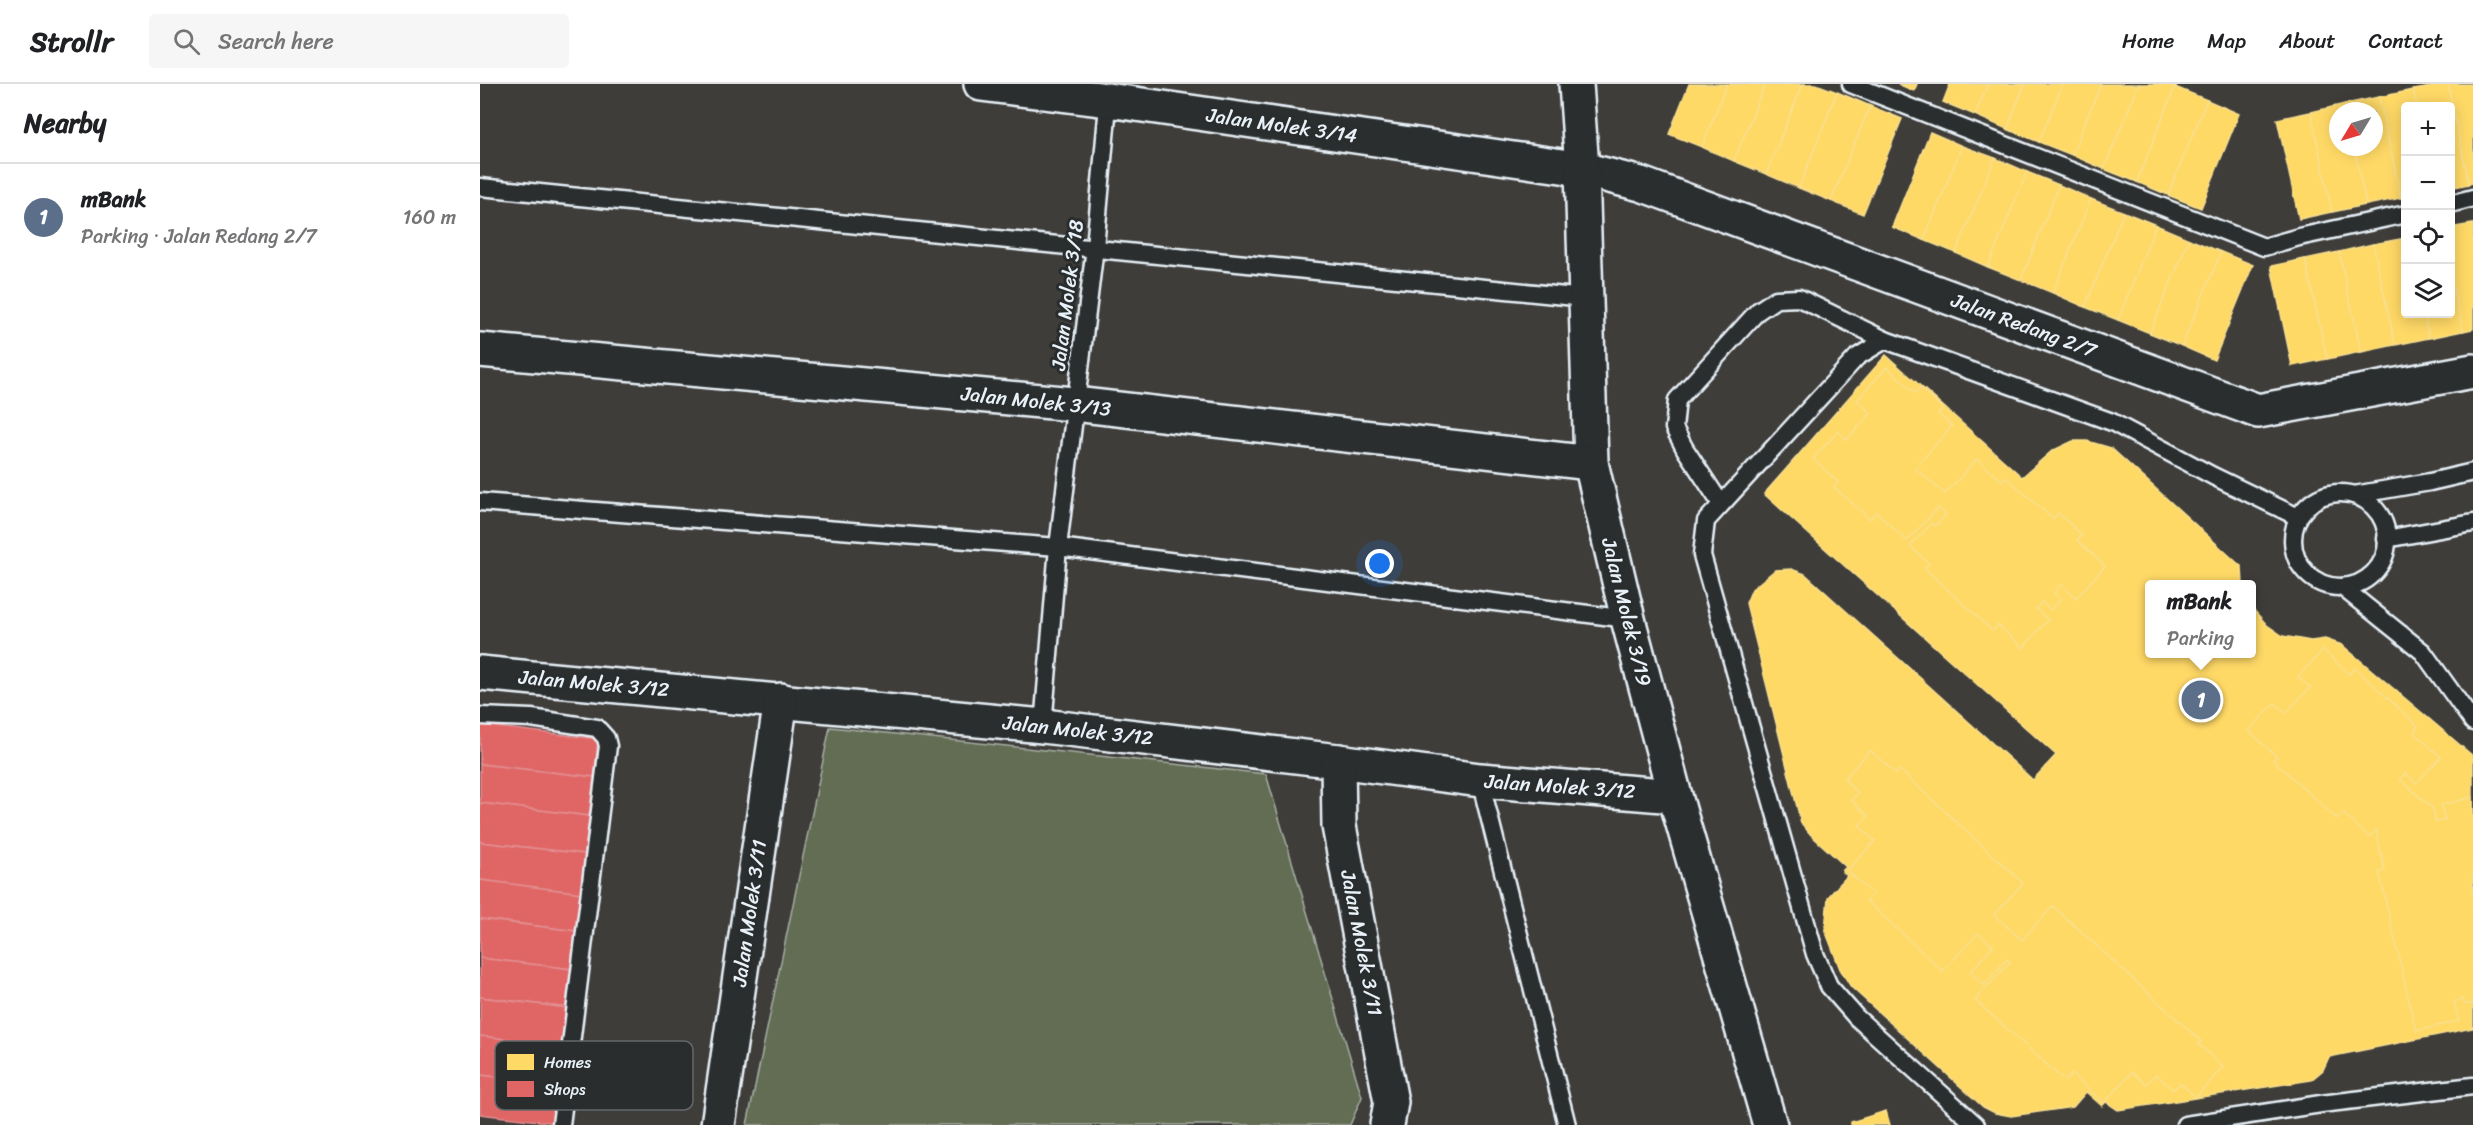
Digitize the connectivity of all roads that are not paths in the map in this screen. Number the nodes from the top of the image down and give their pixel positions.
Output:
1 (981, 84) edge
2 (1576, 84) edge
3 (1851, 84) edge
4 (1109, 92) edge
5 (1582, 169) junction
6 (480, 187) edge
7 (2473, 198) edge
8 (2455, 203) edge
9 (2401, 215) edge
10 (1095, 247) junction
11 (1585, 298) junction
12 (1885, 340) junction
13 (480, 350) edge
14 (2473, 371) edge
15 (1074, 404) junction
16 (1591, 463) junction
17 (2473, 472) edge
18 (2354, 495) junction
19 (480, 502) edge
20 (1721, 504) junction
21 (2298, 518) junction
22 (2473, 523) edge
23 (2386, 540) junction
24 (1058, 547) junction
25 (2342, 586) junction
26 (1628, 619) junction
27 (480, 673) edge
28 (781, 700) junction
29 (480, 717) edge
30 (2473, 722) edge
31 (1043, 726) junction
32 (1338, 761) junction
33 (1480, 780) junction
34 (1675, 796) junction
35 (571, 1041) edge
36 (2473, 1086) edge
37 (563, 1110) edge
38 (561, 1125) edge
39 (718, 1125) edge
40 (1387, 1125) edge
41 (1567, 1125) edge
42 (1770, 1125) edge
43 (1976, 1125) edge
44 (2185, 1125) edge

1 - 4 street, Jalan Molek 3/14
2 - 5 street, Jalan Molek 3/19
3 - 9 lane
4 - 5 street, Jalan Molek 3/14
4 - 10 lane, Jalan Molek 3/18
5 - 11 street, Jalan Molek 3/19
5 - 14 street, Jalan Redang 2/7
6 - 10 lane
7 - 8 lane
10 - 11 lane
10 - 15 lane, Jalan Molek 3/18
11 - 16 street, Jalan Molek 3/19
12 - 20 lane
12 - 20 lane
12 - 21 lane
13 - 15 street, Jalan Molek 3/13
15 - 16 street, Jalan Molek 3/13
15 - 24 lane, Jalan Molek 3/18
16 - 26 street, Jalan Molek 3/19
17 - 18 lane
18 - 21 lane
18 - 23 lane
19 - 24 lane
20 - 43 lane
21 - 25 lane
22 - 23 lane
23 - 25 lane
24 - 26 lane
24 - 31 lane, Jalan Molek 3/18
25 - 30 lane
26 - 34 street, Jalan Molek 3/19
27 - 28 street, Jalan Molek 3/12
28 - 31 street, Jalan Molek 3/12
28 - 39 street, Jalan Molek 3/11
29 - 35 lane
31 - 32 street, Jalan Molek 3/12
32 - 33 street, Jalan Molek 3/12
32 - 40 street, Jalan Molek 3/11
33 - 34 street, Jalan Molek 3/12
33 - 41 lane
34 - 42 street, Jalan Molek 3/19
36 - 44 lane
37 - 38 lane

